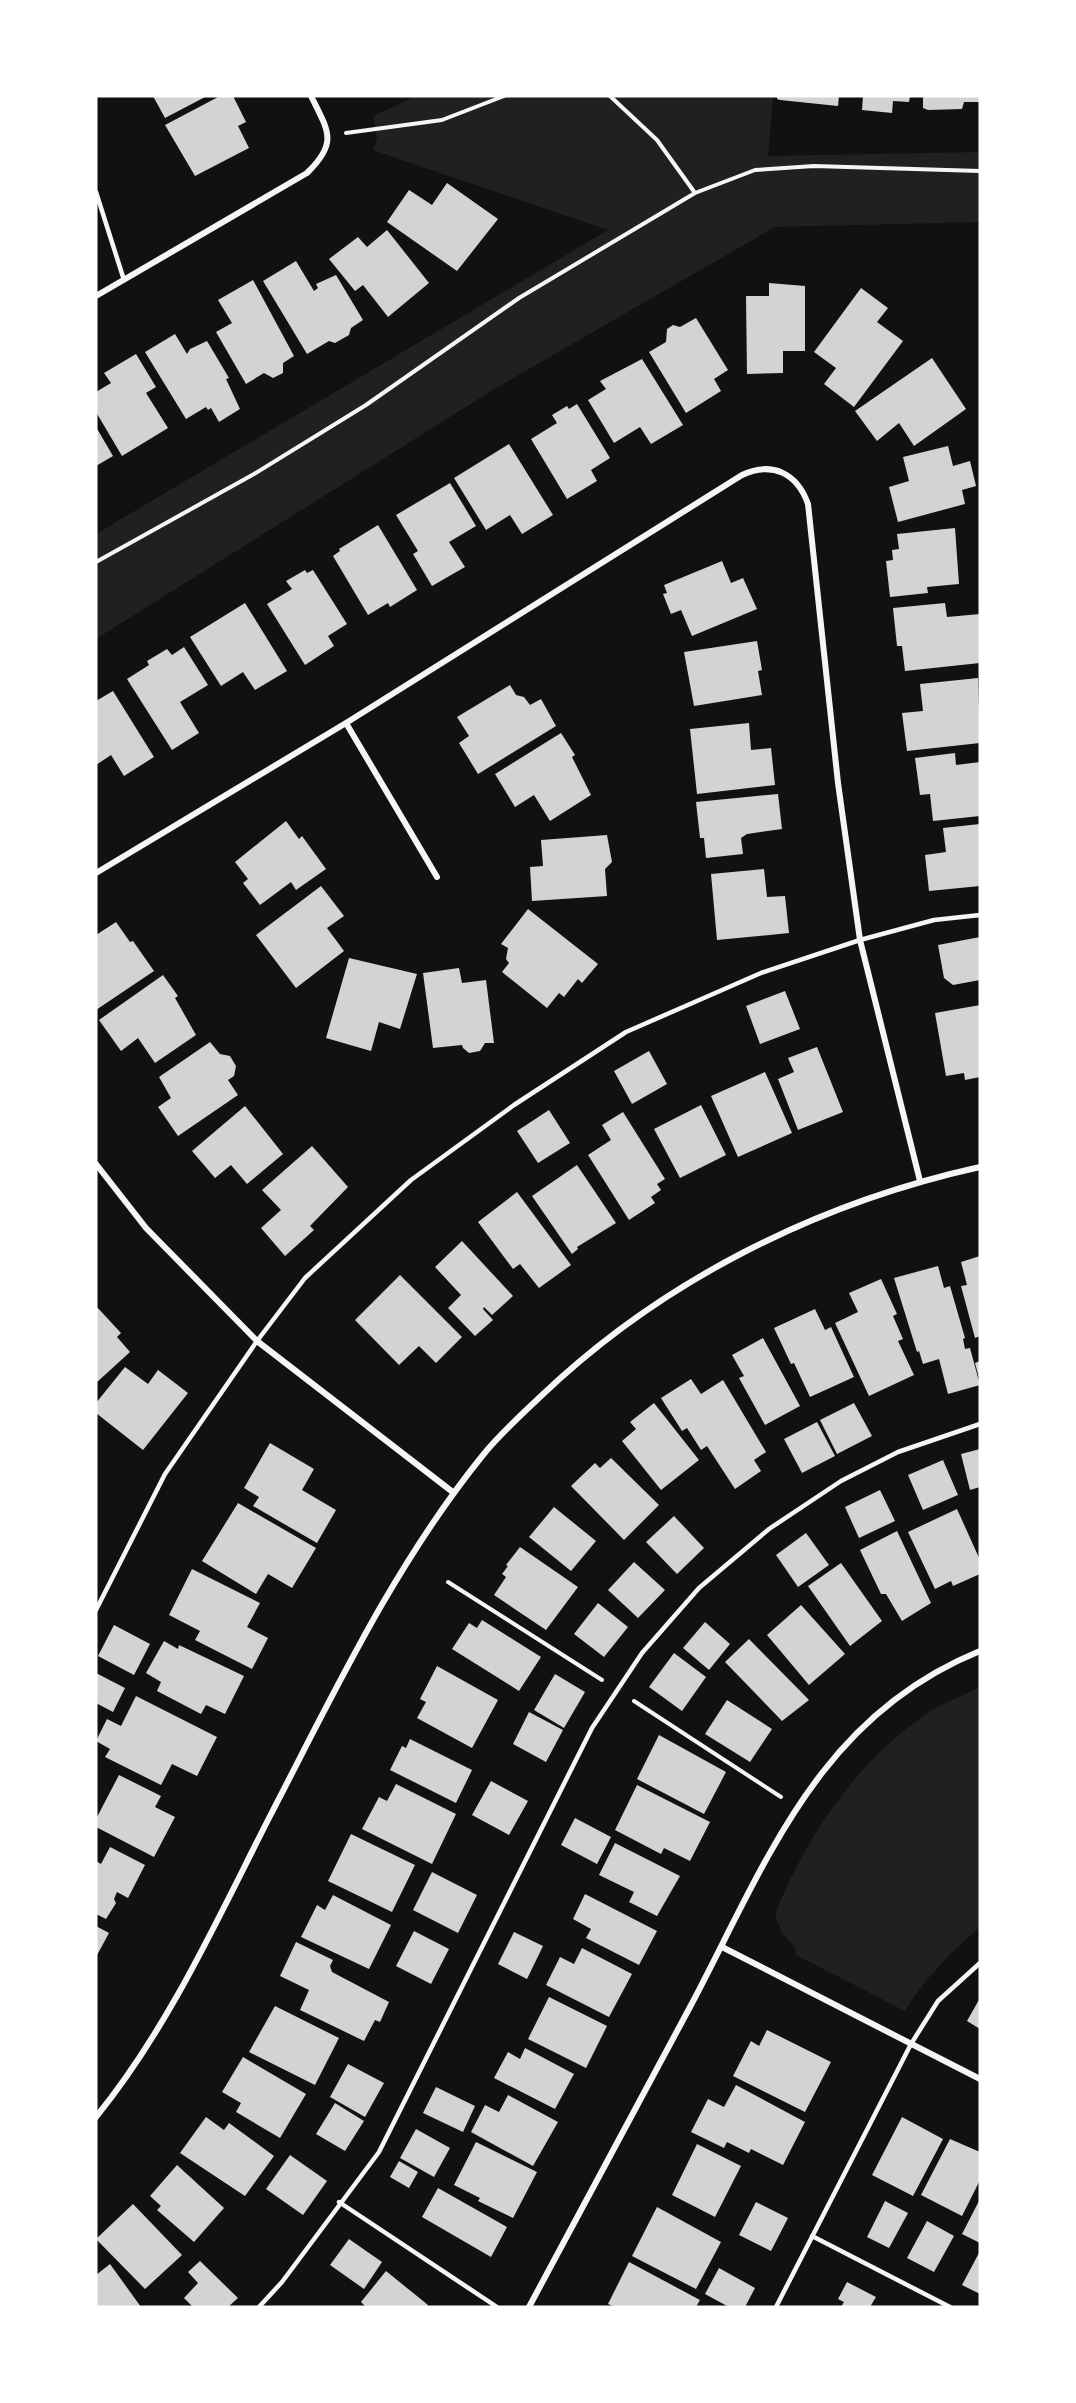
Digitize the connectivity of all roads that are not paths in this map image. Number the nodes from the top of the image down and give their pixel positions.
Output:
1 (311, 96) edge
2 (96, 192) edge
3 (124, 280) junction
4 (96, 296) edge
5 (346, 723) junction
6 (96, 873) edge
7 (437, 878) dead end
8 (980, 915) edge
9 (860, 940) junction
10 (96, 1164) edge
11 (980, 1167) edge
12 (920, 1180) junction
13 (257, 1341) junction
14 (980, 1424) edge
15 (454, 1493) junction
16 (96, 1610) edge
17 (980, 1651) edge
18 (722, 1947) junction
19 (980, 1963) edge
20 (911, 2044) junction
21 (980, 2079) edge
22 (96, 2117) edge
23 (339, 2202) junction
24 (812, 2236) junction
25 (259, 2307) edge
26 (497, 2307) edge
27 (530, 2307) edge
28 (776, 2307) edge
29 (950, 2307) edge

1 - 3 street
2 - 3 lane
3 - 4 street
5 - 6 street
5 - 7 street
5 - 9 street
8 - 9 lane
9 - 12 street
9 - 13 lane
10 - 13 street
11 - 12 street
12 - 15 street
13 - 15 street
13 - 16 lane
14 - 23 lane
15 - 22 street
17 - 18 street
18 - 20 street
18 - 27 street
19 - 20 lane
20 - 21 street
20 - 24 lane
23 - 25 lane
23 - 26 lane
24 - 28 lane
24 - 29 lane

